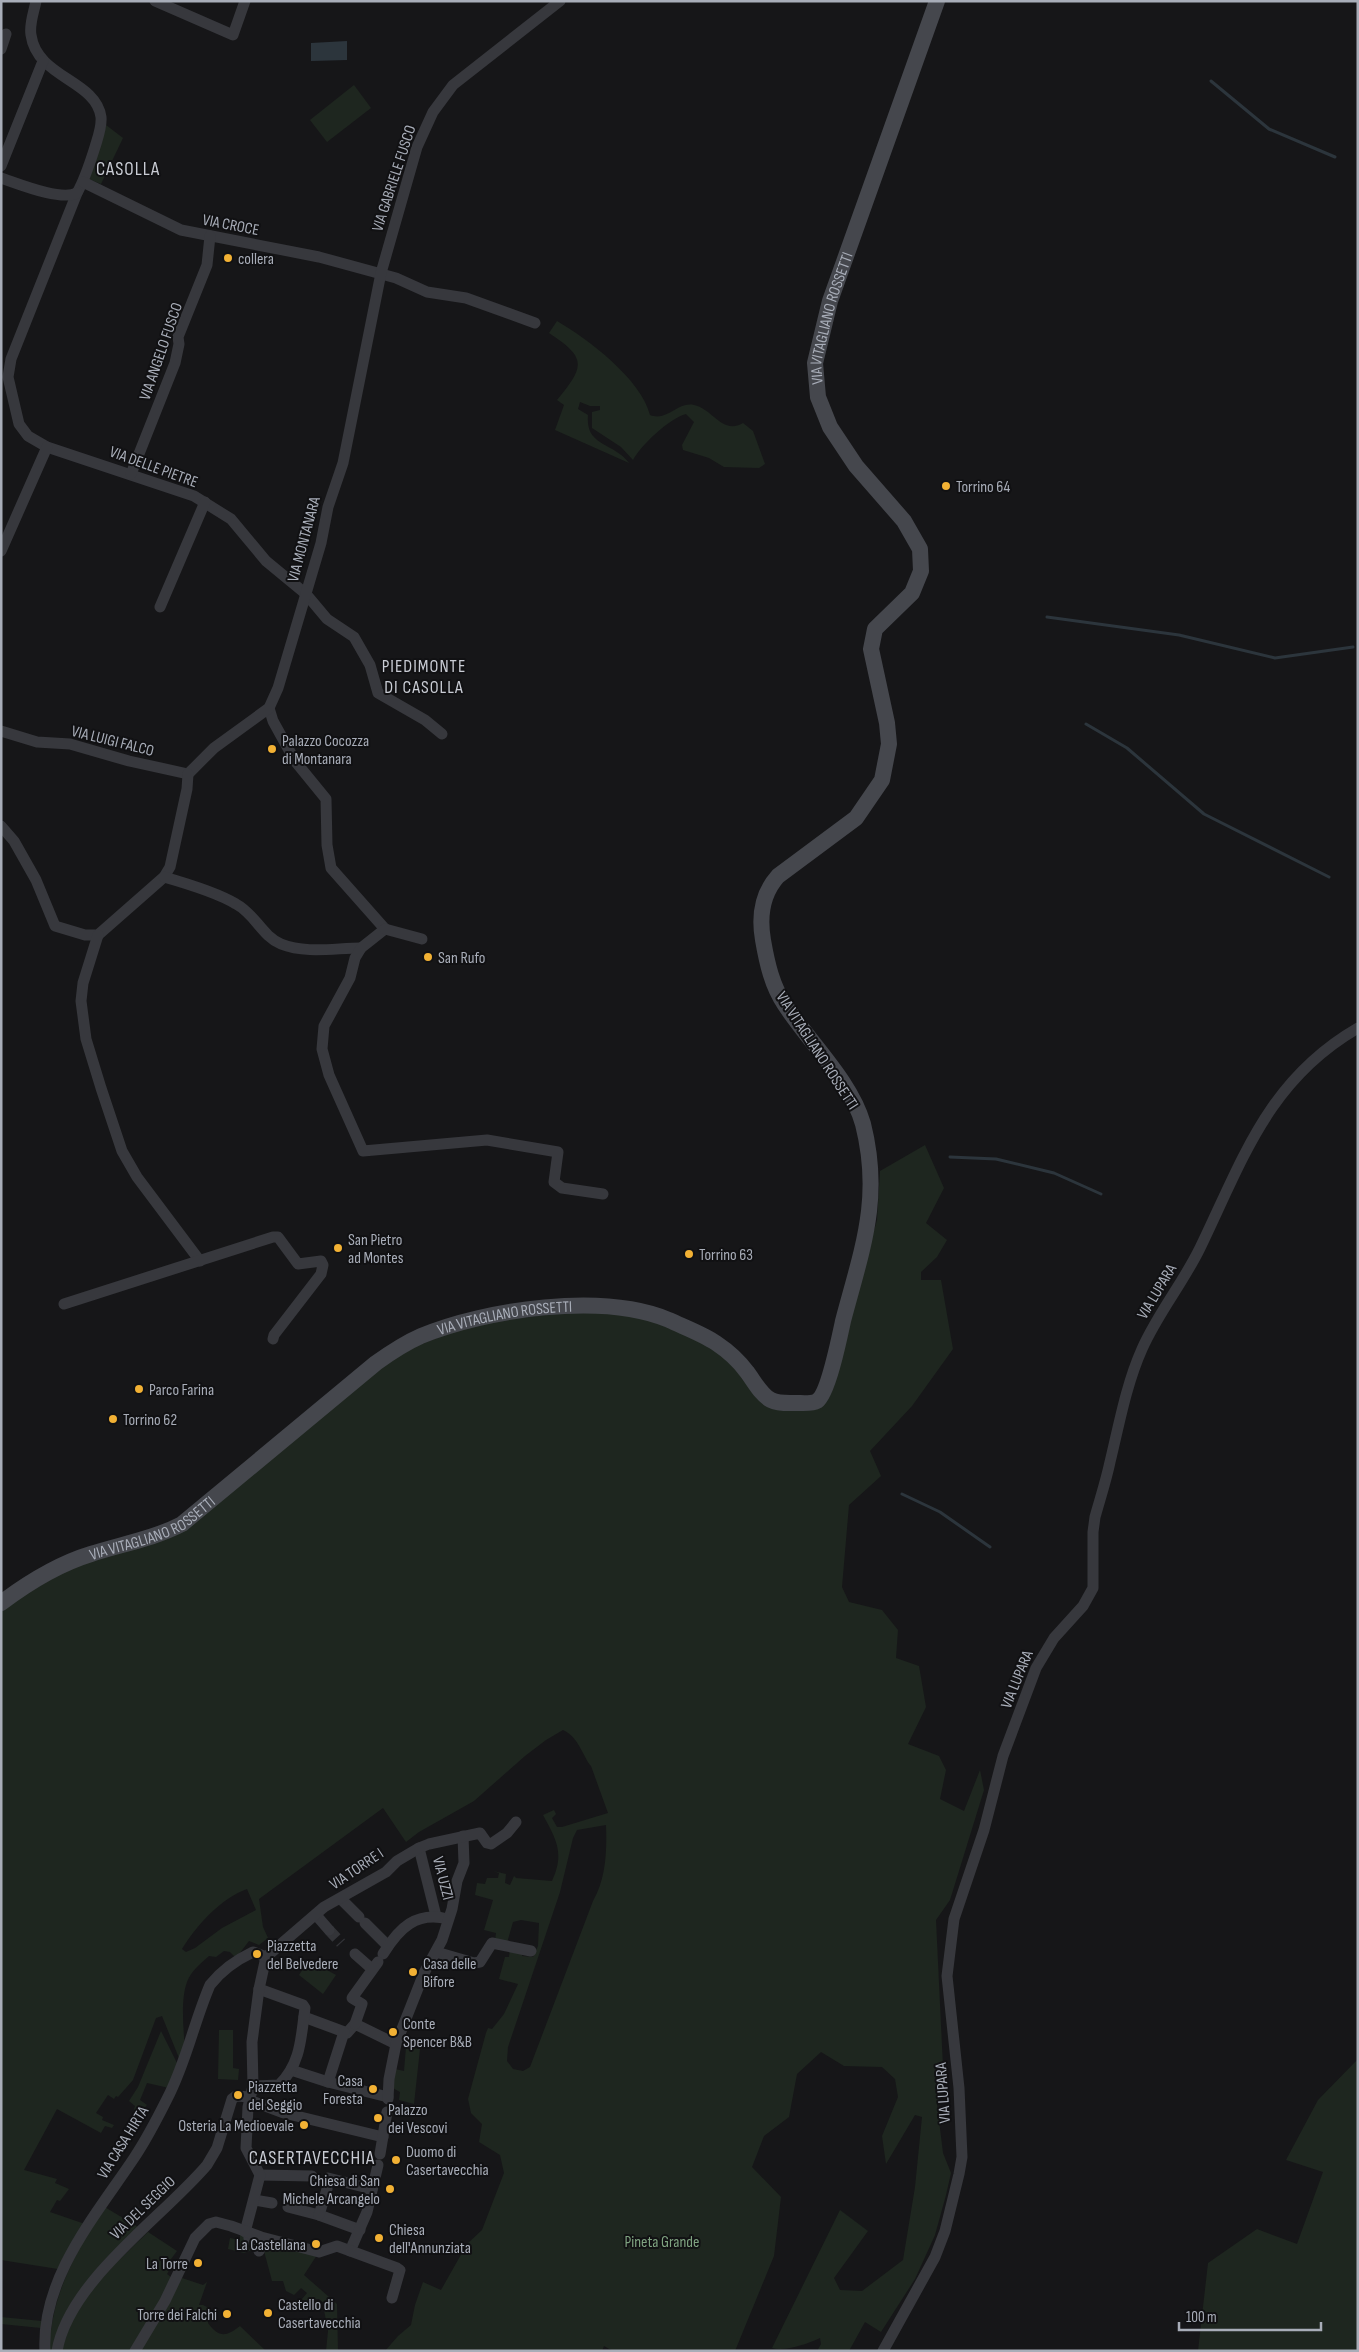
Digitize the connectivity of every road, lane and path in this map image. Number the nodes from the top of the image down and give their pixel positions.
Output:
1 (36, 1) edge
2 (155, 1) edge
3 (245, 1) edge
4 (560, 1) edge
5 (937, 1) edge
6 (6, 34) dead end
7 (1, 49) edge
8 (43, 60) junction
9 (1, 166) edge
10 (1, 178) edge
11 (83, 182) junction
12 (77, 193) junction
13 (210, 236) junction
14 (381, 273) junction
15 (535, 323) dead end
16 (6, 364) edge
17 (47, 447) junction
18 (131, 474) junction
19 (205, 502) junction
20 (1, 551) edge
21 (306, 594) junction
22 (160, 607) dead end
23 (269, 708) junction
24 (1, 731) edge
25 (442, 734) dead end
26 (188, 774) junction
27 (1, 826) edge
28 (164, 877) junction
29 (385, 929) junction
30 (98, 935) junction
31 (422, 939) dead end
32 (361, 948) junction
33 (1358, 1028) edge
34 (603, 1194) dead end
35 (200, 1261) junction
36 (64, 1304) dead end
37 (273, 1339) dead end
38 (1, 1603) edge
39 (516, 1822) dead end
40 (464, 1836) junction
41 (419, 1848) junction
42 (341, 1899) junction
43 (316, 1915) junction
44 (436, 1916) junction
45 (448, 1919) junction
46 (329, 1930) tunnel mouth
47 (531, 1951) dead end
48 (436, 1952) junction
49 (355, 1954) dead end
50 (266, 1957) junction
51 (380, 1958) junction
52 (259, 1989) junction
53 (304, 2017) junction
54 (355, 2024) junction
55 (344, 2032) junction
56 (396, 2044) junction
57 (291, 2070) junction
58 (328, 2082) junction
59 (251, 2094) junction
60 (386, 2112) dead end
61 (383, 2137) junction
62 (260, 2174) junction
63 (312, 2176) dead end
64 (372, 2189) junction
65 (254, 2200) junction
66 (272, 2203) dead end
67 (288, 2208) dead end
68 (318, 2215) junction
69 (360, 2230) junction
70 (248, 2233) junction
71 (259, 2250) dead end
72 (350, 2251) junction
73 (392, 2298) dead end
74 (45, 2351) edge
75 (57, 2351) edge
76 (135, 2351) edge
77 (883, 2351) edge

1 - 8 street
2 - 3 street
4 - 14 street, VIA GABRIELE FUSCO
5 - 38 street, VIA VITAGLIANO ROSSETTI
6 - 7 street
8 - 9 street
8 - 11 street, VIA DELLE PIETRE
10 - 12 street
11 - 12 street, VIA DELLE PIETRE
11 - 13 street, VIA CROCE
12 - 16 street, VIA DELLE PIETRE
13 - 14 street, VIA CROCE
13 - 18 street, VIA ANGELO FUSCO
14 - 15 street, VIA CROCE
14 - 21 street, VIA MONTANARA
16 - 17 street, VIA DELLE PIETRE
17 - 18 street, VIA DELLE PIETRE
17 - 20 street
18 - 19 street, VIA DELLE PIETRE
19 - 21 street, VIA DELLE PIETRE
19 - 22 street
21 - 23 street, VIA MONTANARA
21 - 25 street, VIA DELLE PIETRE
23 - 26 street
23 - 29 street
24 - 26 street, VIA LUIGI FALCO
26 - 28 street
27 - 30 street
28 - 30 street
28 - 32 street
29 - 31 street
29 - 32 street
30 - 35 street
32 - 34 street
33 - 77 street, VIA LUPARA
35 - 36 street
35 - 37 street
39 - 40 street
40 - 41 street, VIA TORRE I
40 - 45 street
41 - 42 street, VIA TORRE I
41 - 44 street, VIA UZZI
42 - 43 street, VIA TORRE I
42 - 51 street
43 - 46 street
43 - 50 street, VIA TORRE I
44 - 45 street
44 - 51 street
45 - 48 street
47 - 48 street
48 - 56 street
49 - 51 street
50 - 52 street
50 - 74 street, VIA CASA HIRTA
51 - 54 street
52 - 53 street
52 - 59 street
53 - 55 street
53 - 57 street
54 - 55 street
54 - 56 street
55 - 58 street
56 - 58 street
57 - 58 street
57 - 59 street
59 - 61 street
59 - 62 street
59 - 75 street, VIA DEL SEGGIO
60 - 61 street
61 - 64 street
62 - 63 street
62 - 65 street
64 - 68 street
64 - 69 street
65 - 66 street
65 - 70 street
67 - 68 street
68 - 69 street
69 - 72 street
70 - 71 street
70 - 72 street
70 - 76 street
72 - 73 street

